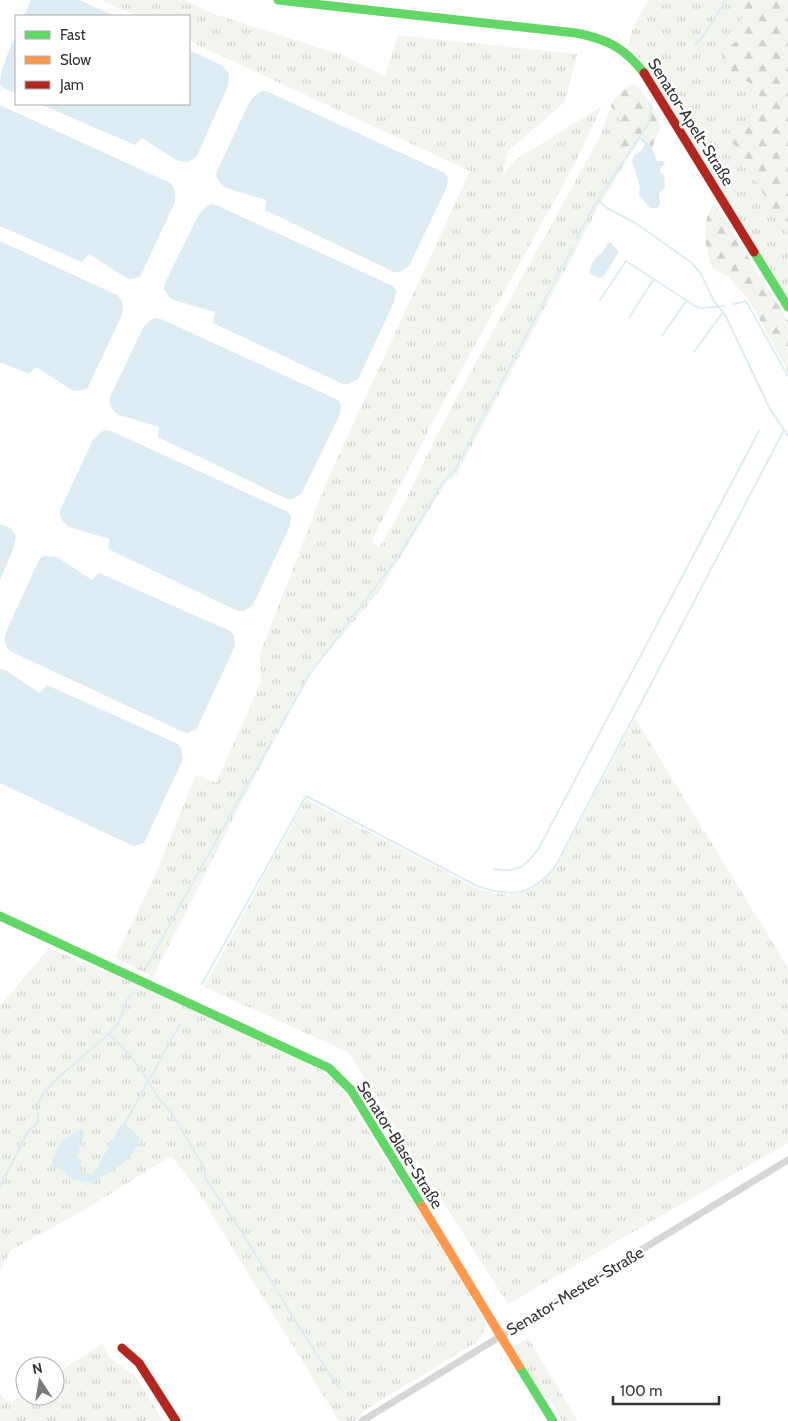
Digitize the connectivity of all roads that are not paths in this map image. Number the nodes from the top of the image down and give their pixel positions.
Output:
1 (278, 0) edge
2 (788, 307) edge
3 (0, 916) edge
4 (788, 1160) edge
5 (500, 1336) junction
6 (122, 1348) dead end
7 (176, 1421) edge
8 (362, 1421) edge
9 (553, 1421) edge

1 - 2 street, Senator-Apelt-Straße
3 - 5 street, Senator-Blase-Straße
4 - 5 street, Senator-Mester-Straße
5 - 8 street, Senator-Mester-Straße
5 - 9 street, Senator-Blase-Straße
6 - 7 street

